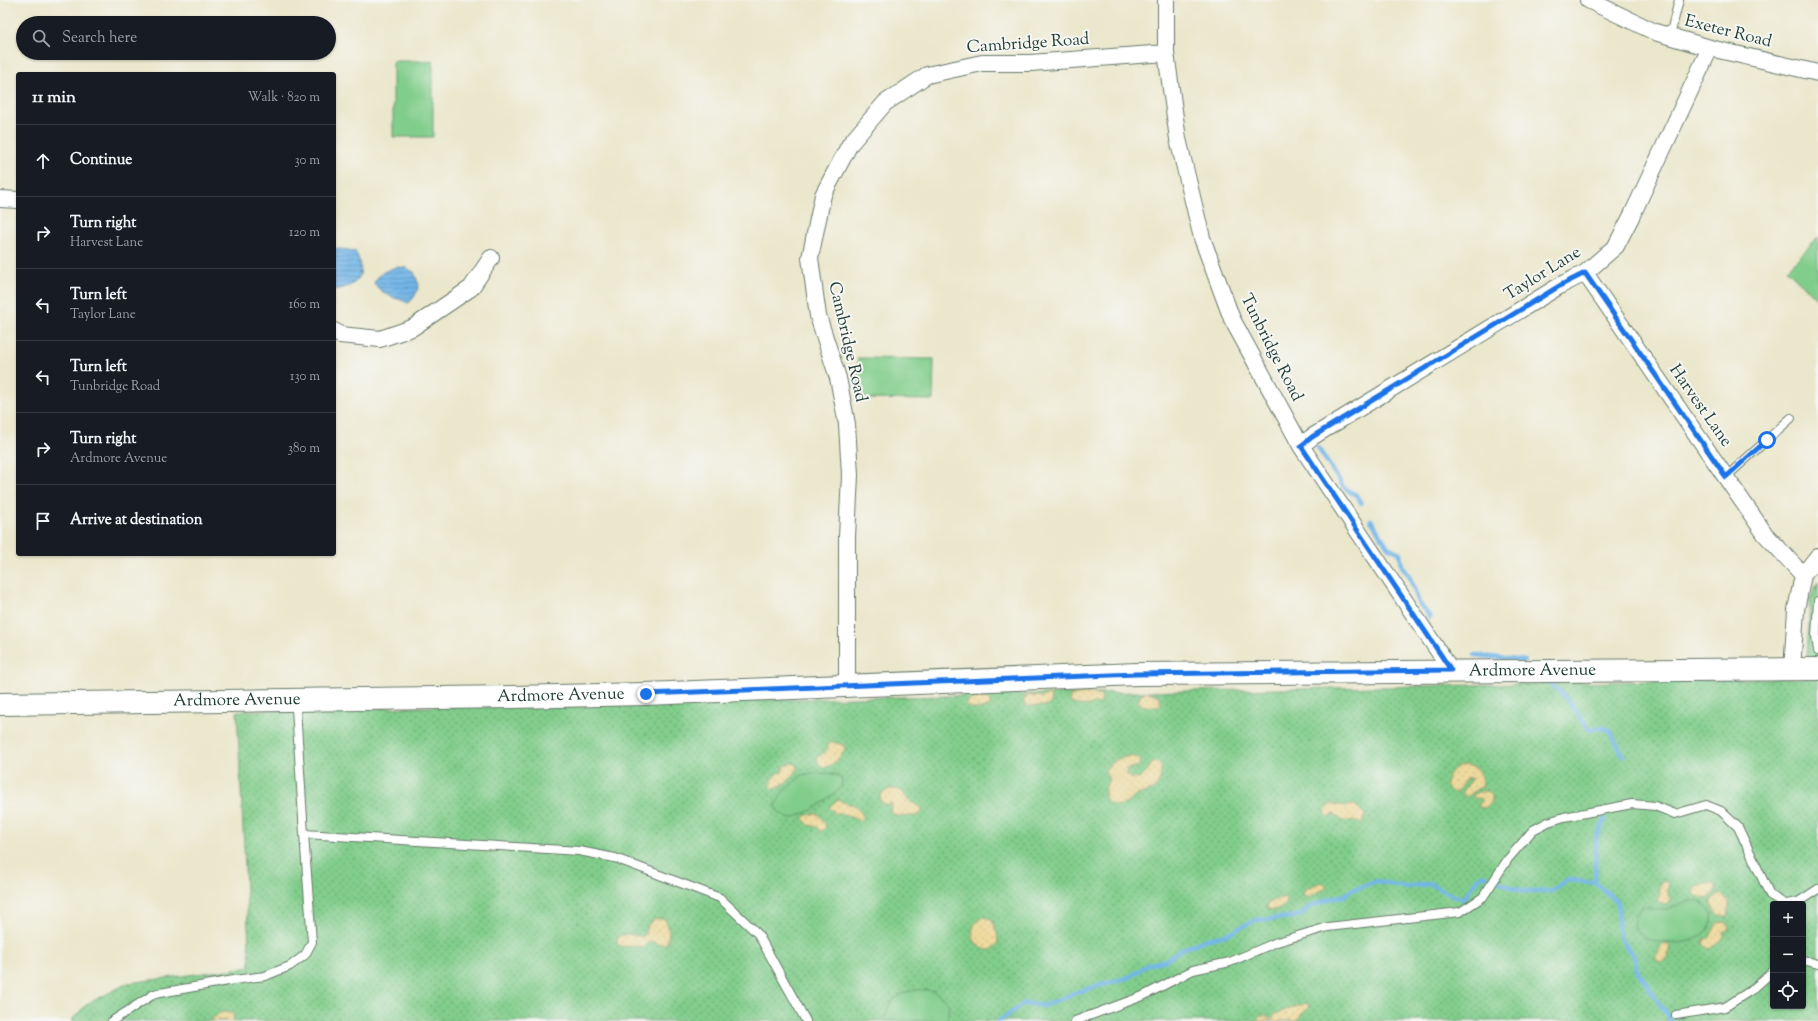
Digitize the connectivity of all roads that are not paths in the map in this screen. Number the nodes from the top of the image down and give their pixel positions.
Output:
1 (1166, 0) edge
2 (1588, 0) edge
3 (1679, 0) edge
4 (1670, 36) junction
5 (1710, 48) junction
6 (1166, 53) junction
7 (1818, 73) edge
8 (0, 199) edge
9 (16, 200) edge
10 (491, 258) dead end
11 (1585, 273) junction
12 (336, 332) edge
13 (1791, 418) dead end
14 (1301, 446) junction
15 (1726, 477) junction
16 (1818, 556) edge
17 (1803, 575) junction
18 (1818, 601) edge
19 (1818, 651) edge
20 (1818, 668) edge
21 (1792, 669) junction
22 (1451, 670) junction
23 (847, 686) junction
24 (0, 704) edge
25 (296, 709) dead end
26 (304, 834) junction
27 (1818, 889) edge
28 (1810, 894) junction
29 (1770, 895) junction
30 (1773, 901) edge
31 (1781, 901) edge
32 (1800, 901) edge
33 (1806, 901) edge
34 (1806, 961) edge
35 (1818, 964) edge
36 (1770, 973) edge
37 (1676, 1015) dead end
38 (112, 1021) edge
39 (806, 1021) edge
40 (1075, 1021) edge

1 - 6 street, Tunbridge Road
2 - 4 street, Exeter Road
3 - 4 lane
4 - 5 street, Exeter Road
5 - 7 street, Exeter Road
5 - 11 street, Taylor Lane
6 - 14 street, Tunbridge Road
6 - 23 street, Cambridge Road
8 - 9 street
10 - 12 street
11 - 14 street, Taylor Lane
11 - 15 street, Harvest Lane
13 - 15 lane
14 - 22 street, Tunbridge Road
15 - 17 street, Harvest Lane
16 - 17 street
17 - 21 street
18 - 19 lane
20 - 21 street, Ardmore Avenue
21 - 22 street, Ardmore Avenue
22 - 23 street, Ardmore Avenue
23 - 24 street, Ardmore Avenue
25 - 26 lane
26 - 38 lane
26 - 39 lane
27 - 28 lane
28 - 32 lane
28 - 33 lane
29 - 30 lane
29 - 31 lane
29 - 40 lane
34 - 35 lane
36 - 37 lane

